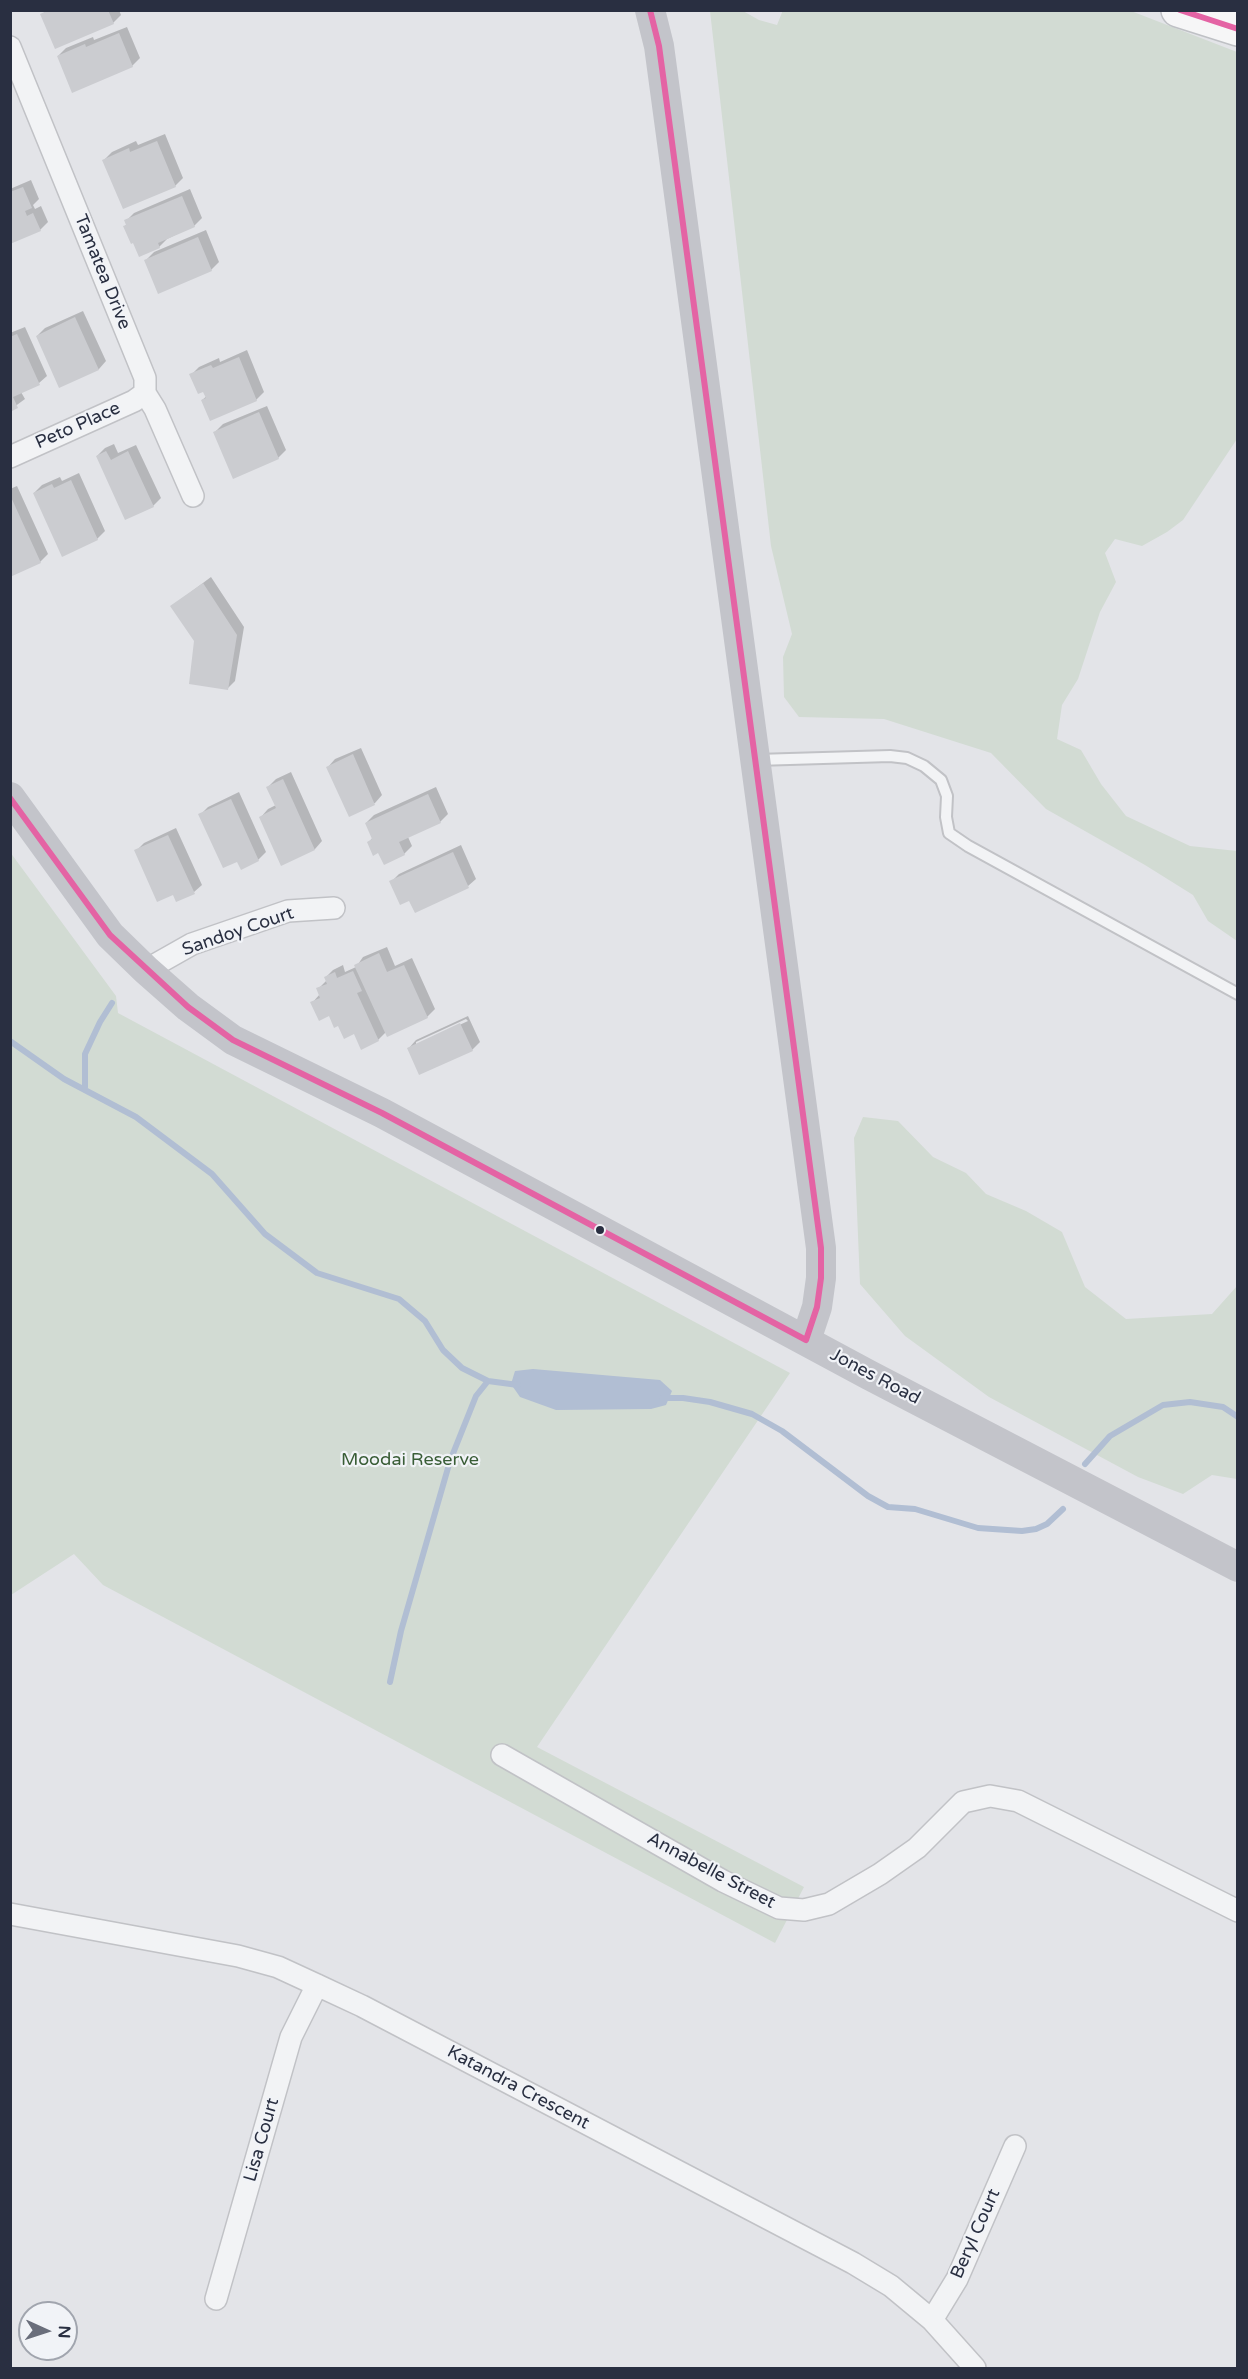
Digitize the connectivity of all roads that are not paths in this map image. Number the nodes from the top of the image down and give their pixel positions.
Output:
1 (651, 10) edge
2 (658, 10) edge
3 (1178, 10) edge
4 (1219, 10) edge
5 (1238, 21) edge
6 (1238, 29) edge
7 (659, 46) junction
8 (10, 47) edge
9 (145, 393) junction
10 (10, 457) edge
11 (192, 496) dead end
12 (756, 760) junction
13 (10, 797) edge
14 (334, 908) dead end
15 (146, 970) junction
16 (1238, 994) edge
17 (806, 1340) junction
18 (1238, 1567) edge
19 (502, 1755) dead end
20 (1238, 1911) edge
21 (10, 1914) edge
22 (317, 1985) junction
23 (1015, 2146) dead end
24 (216, 2299) dead end
25 (932, 2320) junction
26 (975, 2368) edge

1 - 7 street
2 - 7 street
3 - 6 main road
4 - 5 main road
7 - 12 street
8 - 9 street, Tamatea Drive
9 - 10 street, Peto Place
9 - 11 street, Tamatea Drive
12 - 16 lane
12 - 17 street
13 - 15 street, Jones Road
14 - 15 street, Sandoy Court
15 - 17 street, Jones Road
17 - 18 street, Jones Road
19 - 20 street, Annabelle Street
21 - 22 street, Katandra Crescent
22 - 24 street, Lisa Court
22 - 25 street, Katandra Crescent
23 - 25 street, Beryl Court
25 - 26 street, Katandra Crescent

